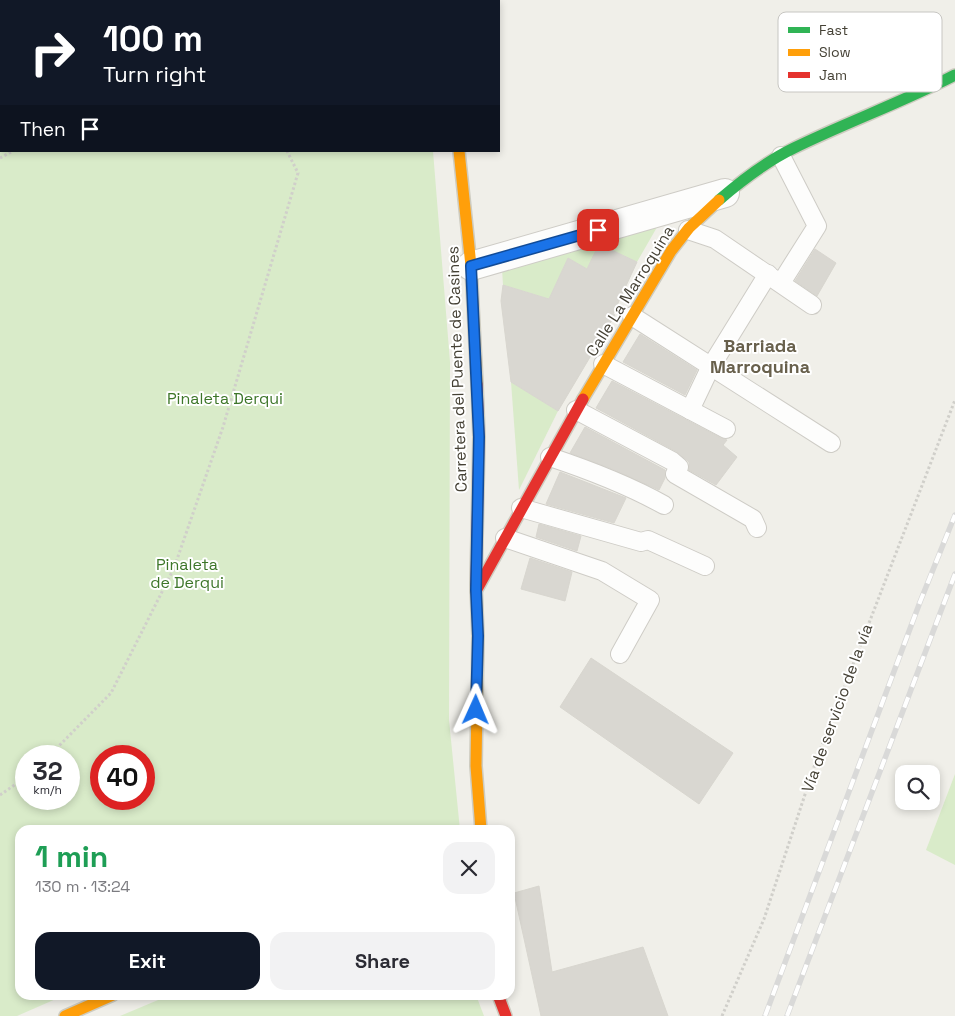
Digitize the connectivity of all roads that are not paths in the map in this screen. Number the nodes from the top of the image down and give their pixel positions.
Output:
1 (955, 75) edge
2 (942, 82) edge
3 (922, 92) edge
4 (459, 152) edge
5 (781, 156) junction
6 (725, 193) junction
7 (688, 230) junction
8 (471, 266) junction
9 (774, 278) junction
10 (812, 305) dead end
11 (632, 316) junction
12 (603, 364) junction
13 (710, 368) junction
14 (576, 410) junction
15 (690, 410) junction
16 (726, 429) dead end
17 (831, 443) dead end
18 (550, 457) junction
19 (664, 505) dead end
20 (521, 508) junction
21 (757, 528) dead end
22 (505, 538) junction
23 (705, 566) dead end
24 (476, 590) junction
25 (620, 654) dead end
26 (481, 825) edge
27 (102, 1000) edge
28 (500, 1000) edge
29 (65, 1016) edge
30 (506, 1016) edge

1 - 2 street, Calle La Marroquina
3 - 5 street, Calle La Marroquina
4 - 8 street, Carretera del Puente de Casines
5 - 6 street, Calle La Marroquina
5 - 9 lane
6 - 7 street, Calle La Marroquina
6 - 8 street
7 - 9 lane
7 - 11 street, Calle La Marroquina
8 - 24 street, Carretera del Puente de Casines
9 - 10 lane
9 - 13 lane
11 - 12 street, Calle La Marroquina
11 - 13 lane
12 - 14 street, Calle La Marroquina
12 - 15 lane
13 - 15 lane
13 - 17 lane
14 - 18 street, Calle La Marroquina
14 - 21 lane
15 - 16 lane
18 - 19 lane
18 - 20 street, Calle La Marroquina
20 - 22 street, Calle La Marroquina
20 - 23 lane
22 - 24 street, Calle La Marroquina
22 - 25 lane
24 - 26 street, Carretera del Puente de Casines
27 - 29 street
28 - 30 street

